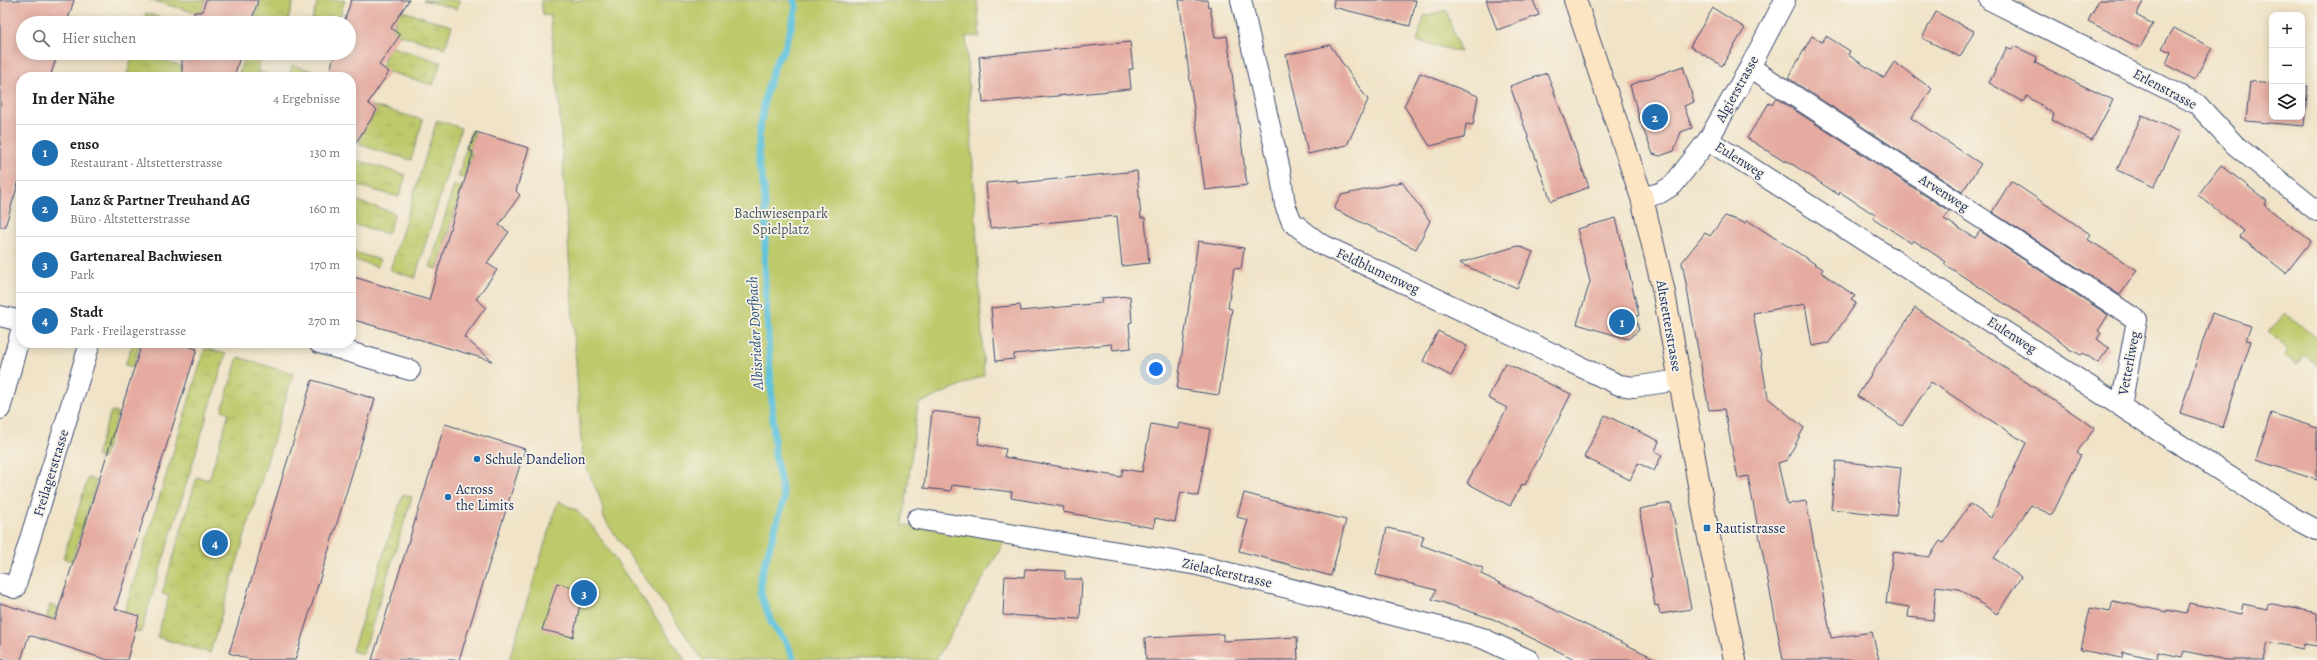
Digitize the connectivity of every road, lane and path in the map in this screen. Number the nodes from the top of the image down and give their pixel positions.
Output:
1 (1241, 0) edge
2 (1575, 0) edge
3 (1785, 0) edge
4 (1990, 0) edge
5 (1750, 67) junction
6 (1708, 140) junction
7 (1642, 198) junction
8 (2317, 211) edge
9 (0, 316) edge
10 (16, 320) edge
11 (2137, 320) joint
12 (16, 348) edge
13 (88, 348) edge
14 (336, 348) edge
15 (410, 370) dead end
16 (1679, 380) junction
17 (2121, 406) junction
18 (0, 409) edge
19 (916, 519) dead end
20 (2317, 530) edge
21 (0, 583) edge
22 (1529, 660) edge
23 (1735, 660) edge

1 - 16 street, Feldblumenweg
2 - 7 street, Altstetterstrasse
3 - 5 street, Algierstrasse
4 - 8 street, Erlenstrasse
5 - 6 street, Algierstrasse
5 - 11 street, Arvenweg
6 - 7 street, Algierstrasse
6 - 17 street, Eulenweg
7 - 16 street, Altstetterstrasse
9 - 10 street
11 - 17 street, Vetterliweg
12 - 18 street
13 - 21 street, Freilagerstrasse
14 - 15 street
16 - 23 street, Altstetterstrasse
17 - 20 street, Eulenweg
19 - 22 street, Zielackerstrasse

